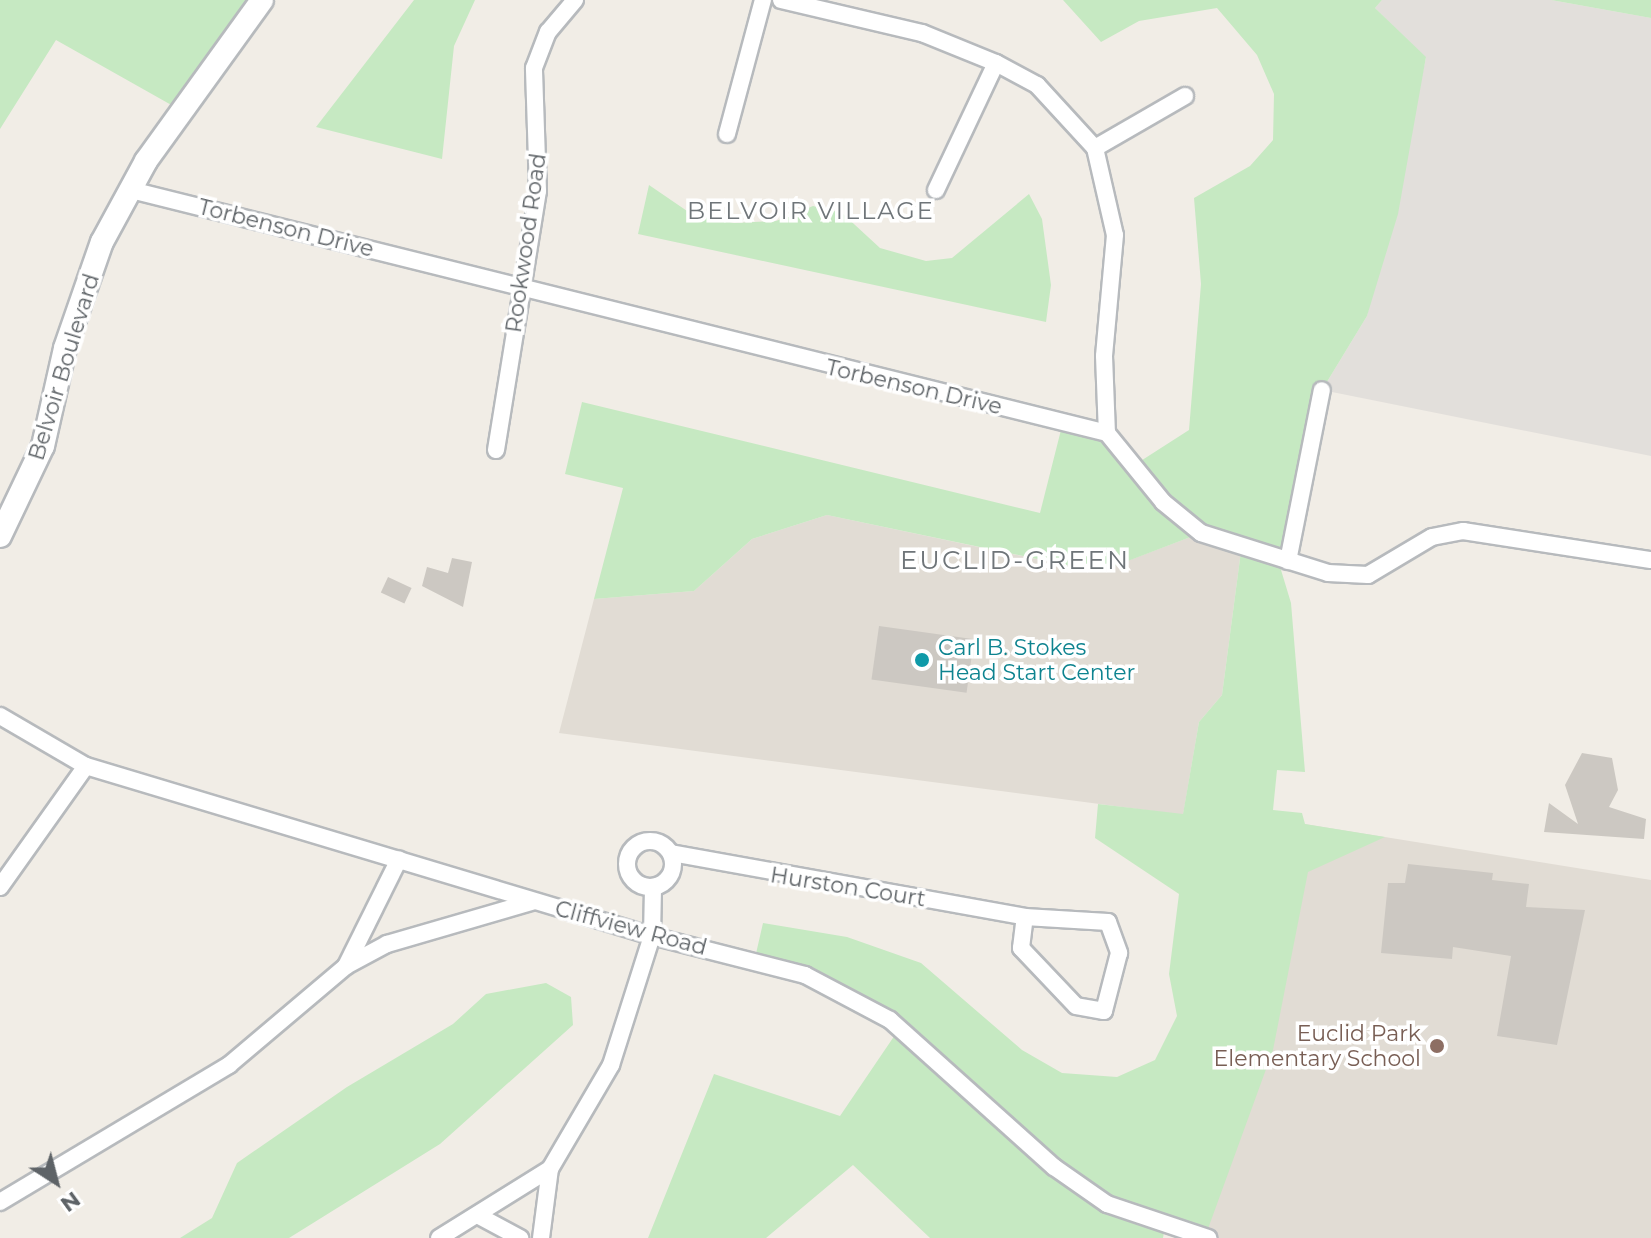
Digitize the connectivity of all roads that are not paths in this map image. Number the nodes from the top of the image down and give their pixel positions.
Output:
1 (262, 0) edge
2 (575, 0) edge
3 (763, 0) edge
4 (781, 0) edge
5 (996, 63) junction
6 (1185, 96) dead end
7 (727, 134) dead end
8 (1095, 148) junction
9 (131, 190) junction
10 (936, 190) dead end
11 (521, 286) junction
12 (1322, 390) dead end
13 (1107, 433) junction
14 (496, 450) dead end
15 (0, 536) edge
16 (1651, 560) edge
17 (1288, 561) junction
18 (0, 716) edge
19 (86, 766) junction
20 (671, 853) junction
21 (399, 859) junction
22 (0, 887) edge
23 (653, 887) junction
24 (534, 902) junction
25 (1025, 917) junction
26 (652, 936) junction
27 (346, 966) junction
28 (550, 1169) junction
29 (0, 1202) edge
30 (479, 1216) junction
31 (439, 1238) edge
32 (520, 1238) edge
33 (541, 1238) edge
34 (1208, 1238) edge

1 - 9 street, Belvoir Boulevard
2 - 11 street, Rookwood Road
3 - 7 street
4 - 5 street
5 - 8 street
5 - 10 street
6 - 8 street
8 - 13 street
9 - 11 street, Torbenson Drive
9 - 15 street, Belvoir Boulevard
11 - 13 street, Torbenson Drive
11 - 14 street, Rookwood Road
12 - 17 street
13 - 17 street
16 - 17 street
18 - 19 street, Cliffview Road
19 - 21 street, Cliffview Road
19 - 22 street
20 - 23 street
20 - 23 street, Hurston Court
20 - 25 street, Hurston Court
21 - 24 street, Cliffview Road
21 - 27 street
23 - 26 street
24 - 26 street, Cliffview Road
24 - 27 street
25 - 25 street, Hurston Court
26 - 28 street
26 - 34 street, Cliffview Road
27 - 29 street
28 - 30 street
28 - 33 street
30 - 31 street
30 - 32 street

